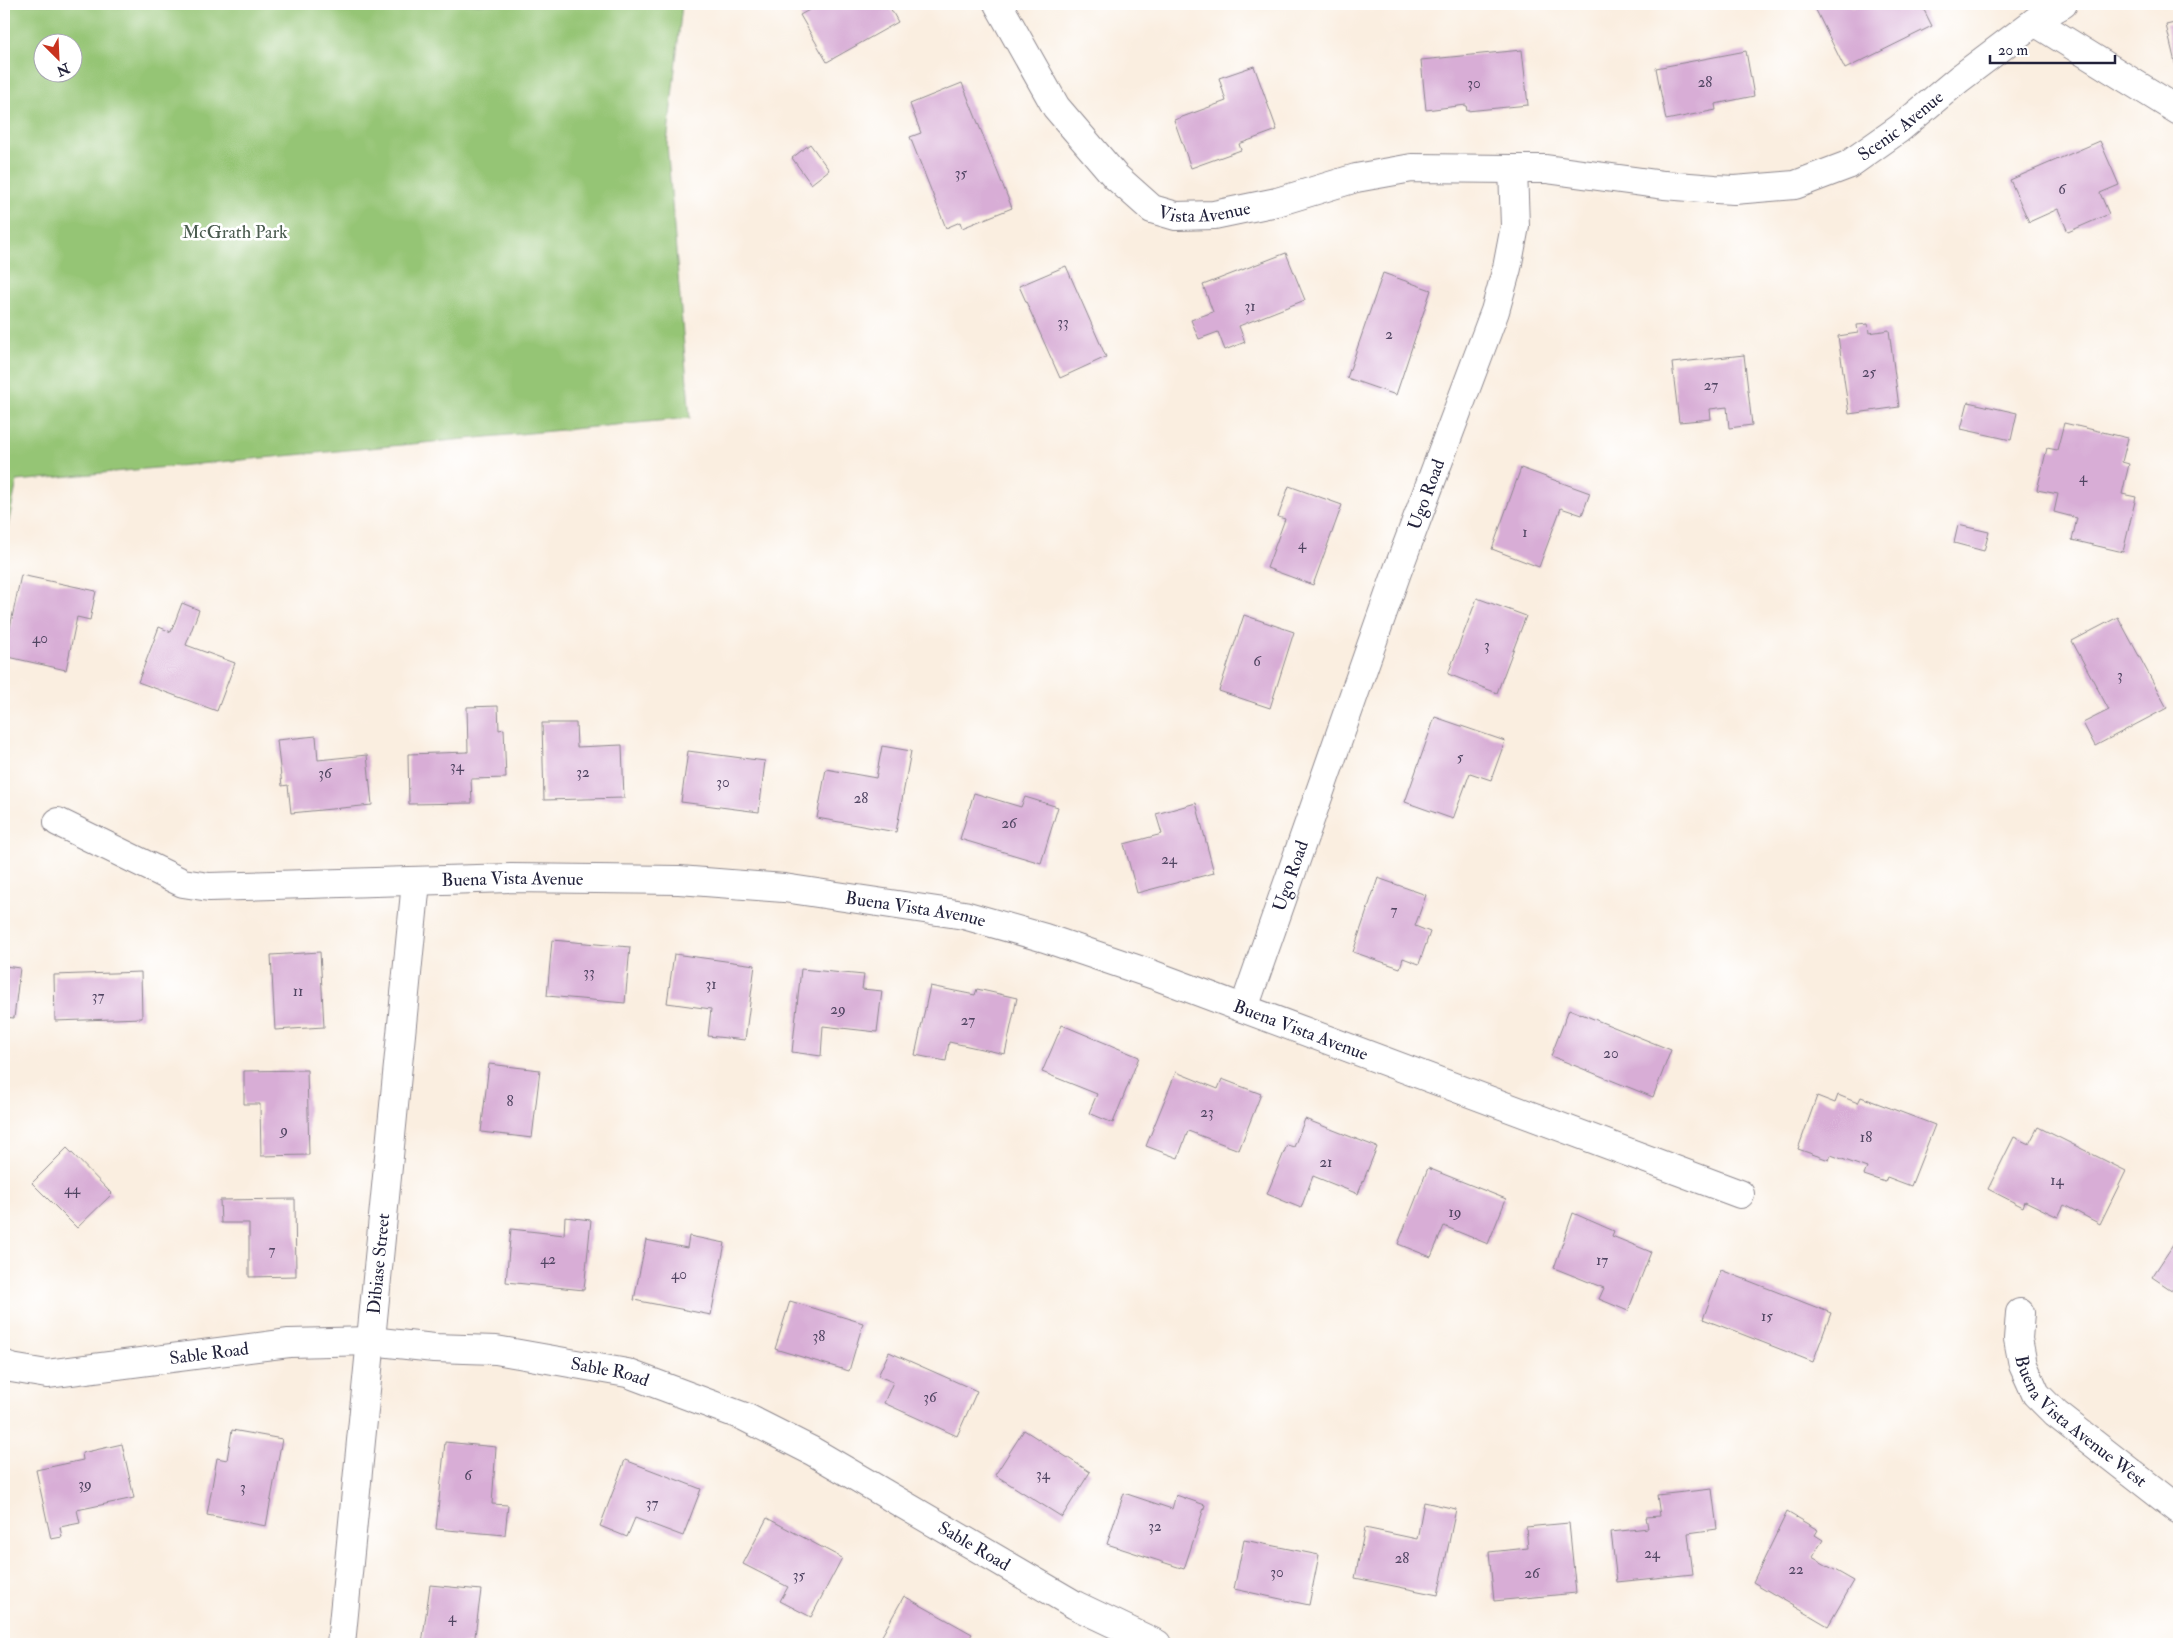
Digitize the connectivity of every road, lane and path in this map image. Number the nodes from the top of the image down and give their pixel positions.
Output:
1 (998, 4) edge
2 (2063, 4) edge
3 (2035, 22) junction
4 (2179, 111) edge
5 (1512, 169) junction
6 (58, 822) dead end
7 (416, 882) junction
8 (1244, 1008) junction
9 (1740, 1194) dead end
10 (2020, 1313) dead end
11 (371, 1341) junction
12 (4, 1364) edge
13 (2179, 1510) edge
14 (341, 1644) edge
15 (1157, 1644) edge

1 - 5 street, Vista Avenue
2 - 3 street, Scenic Avenue
3 - 4 street
3 - 5 street, Scenic Avenue
5 - 8 street, Ugo Road
6 - 7 street, Buena Vista Avenue
7 - 8 street, Buena Vista Avenue
7 - 11 street, Dibiase Street
8 - 9 street, Buena Vista Avenue
10 - 13 street, Buena Vista Avenue West
11 - 12 street, Sable Road
11 - 14 street, Dibiase Street
11 - 15 street, Sable Road

